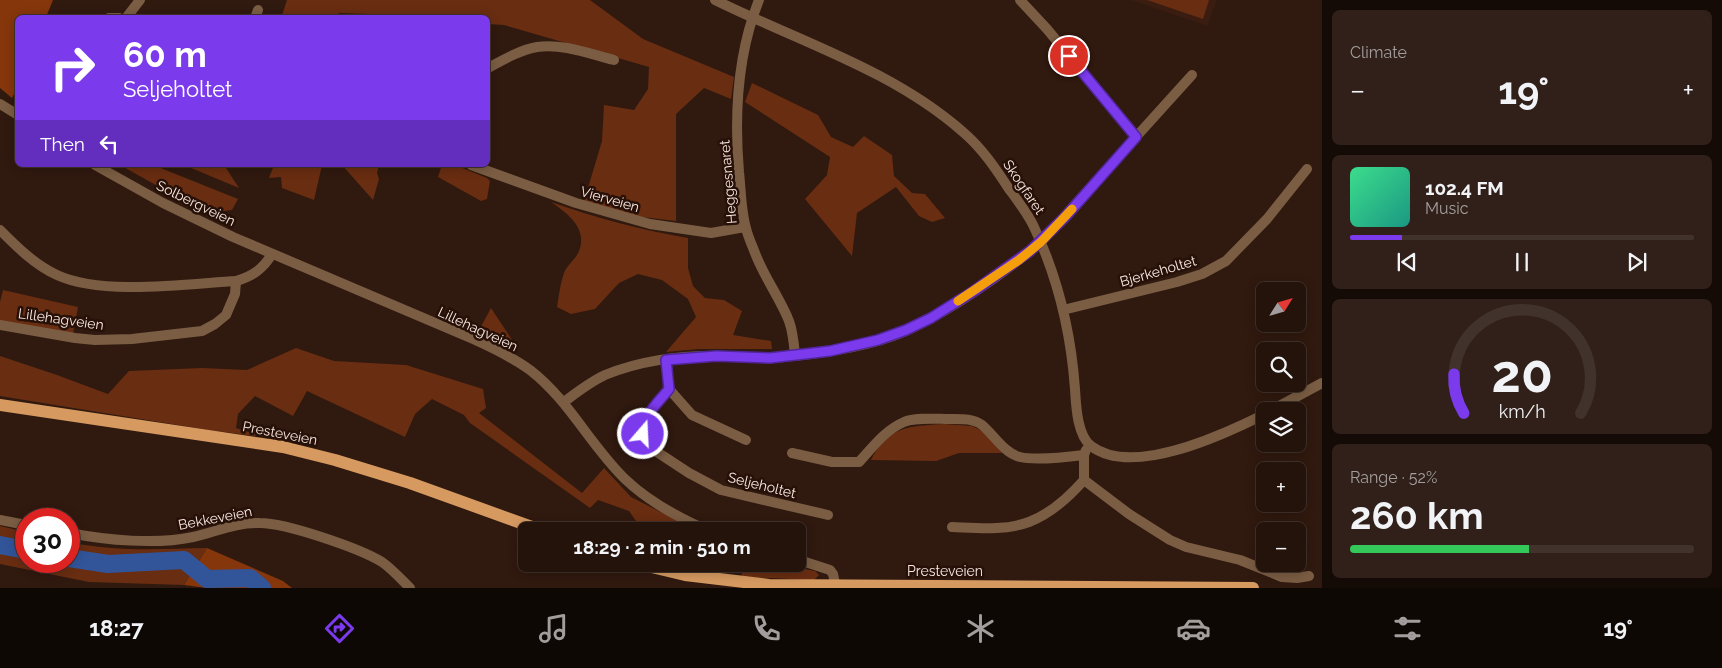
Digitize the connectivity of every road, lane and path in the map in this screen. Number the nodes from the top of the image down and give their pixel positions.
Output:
1 (140, 0) edge
2 (715, 0) edge
3 (759, 0) edge
4 (1020, 0) edge
5 (128, 15) edge
6 (752, 18) junction
7 (614, 60) dead end
8 (490, 67) edge
9 (1192, 75) dead end
10 (0, 104) edge
11 (15, 113) edge
12 (1136, 137) junction
13 (99, 167) edge
14 (476, 167) edge
15 (1307, 169) dead end
16 (745, 228) junction
17 (0, 230) edge
18 (1041, 242) junction
19 (260, 249) joint
20 (272, 254) junction
21 (236, 280) junction
22 (1063, 310) junction
23 (0, 325) edge
24 (795, 355) junction
25 (666, 360) junction
26 (1322, 383) edge
27 (669, 389) junction
28 (564, 402) junction
29 (1287, 402) edge
30 (0, 405) edge
31 (1256, 418) edge
32 (746, 440) dead end
33 (1088, 444) junction
34 (792, 453) dead end
35 (1084, 455) junction
36 (1084, 480) junction
37 (828, 515) dead end
38 (0, 520) edge
39 (519, 522) edge
40 (688, 522) edge
41 (15, 523) edge
42 (952, 527) dead end
43 (80, 535) edge
44 (806, 562) edge
45 (672, 572) edge
46 (1308, 576) dead end
47 (836, 586) edge
48 (410, 588) edge
49 (1254, 588) edge

1 - 5 street
2 - 6 street, Skogfaret
3 - 6 street, Heggesnaret
4 - 12 street
6 - 16 street, Heggesnaret
6 - 18 street, Skogfaret
7 - 8 street
9 - 12 street
10 - 11 street
12 - 18 street
13 - 19 street, Solbergveien
14 - 16 street, Vierveien
15 - 22 street, Bjerkeholtet
16 - 24 street, Heggesnaret
17 - 21 street
18 - 22 street, Skogfaret
18 - 24 street
19 - 20 street, Lillehagveien
20 - 21 street
20 - 28 street, Lillehagveien
21 - 23 street, Lillehagveien
22 - 33 street, Skogfaret
24 - 25 street
25 - 27 street
25 - 28 street
26 - 29 street
27 - 32 street
27 - 37 street, Seljeholtet
28 - 40 street, Lillehagveien
30 - 39 main road, Presteveien
31 - 33 street
33 - 35 street
34 - 35 street
35 - 36 street
36 - 42 street
36 - 46 street
38 - 41 street
43 - 48 street, Bekkeveien
44 - 47 street
45 - 47 main road, Presteveien
47 - 49 main road, Presteveien

